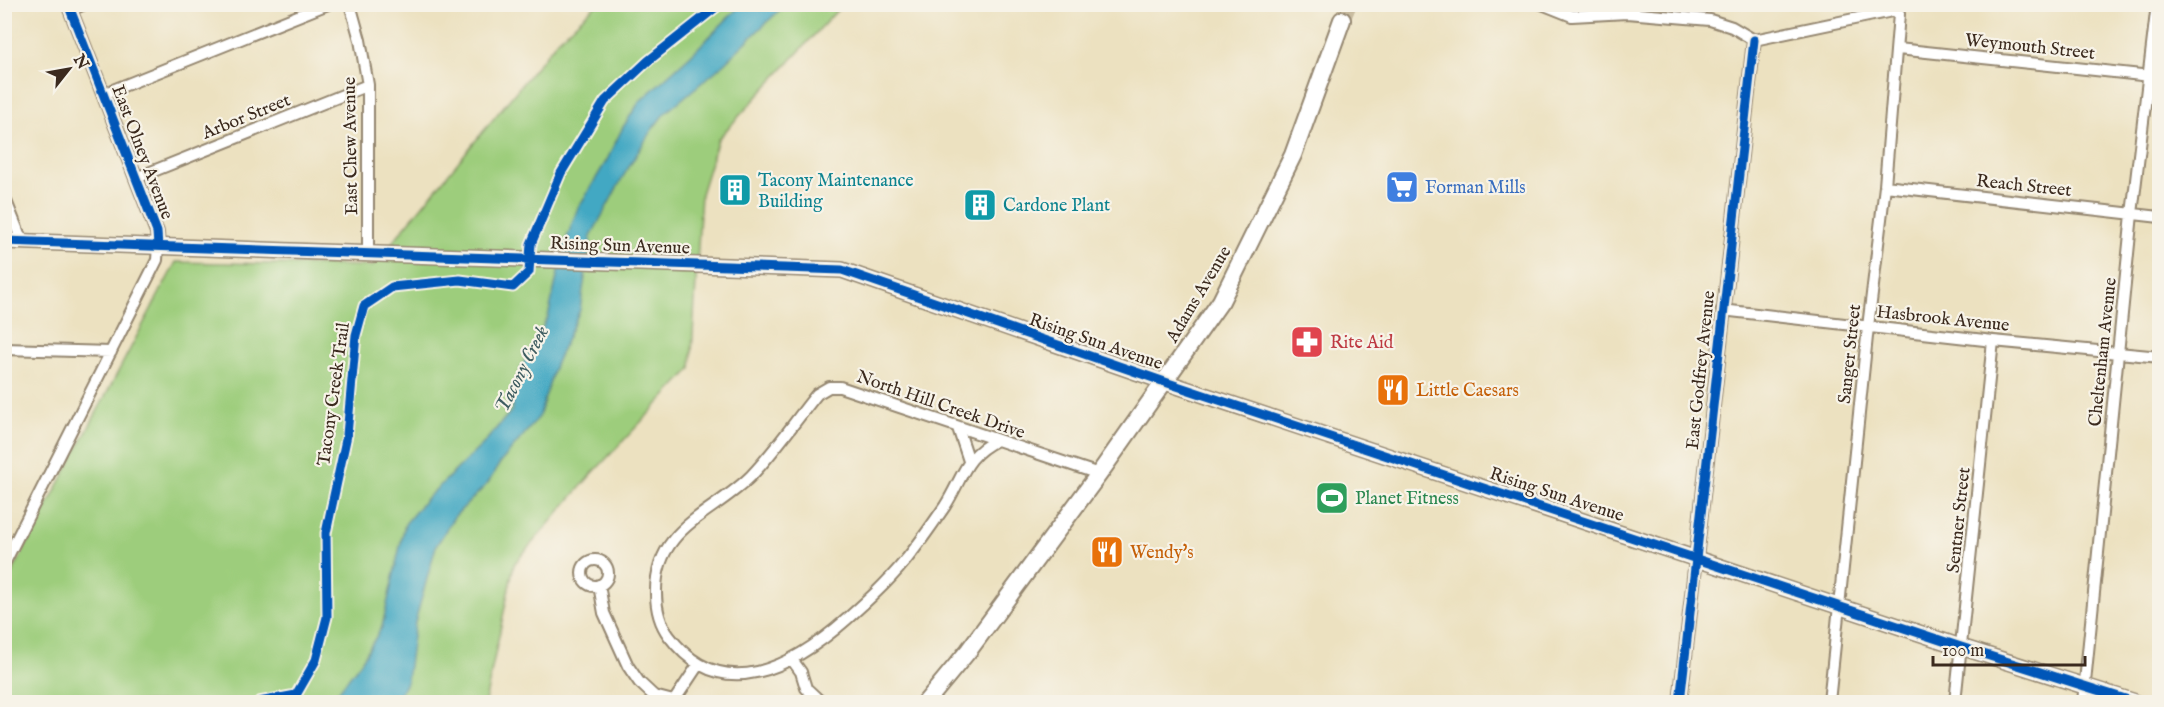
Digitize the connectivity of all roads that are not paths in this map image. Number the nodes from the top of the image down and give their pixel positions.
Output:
1 (85, 4) edge
2 (328, 4) edge
3 (350, 4) edge
4 (1542, 4) edge
5 (2157, 4) edge
6 (69, 7) edge
7 (1342, 20) tunnel mouth
8 (1754, 40) junction
9 (1898, 49) junction
10 (2154, 76) edge
11 (368, 85) junction
12 (103, 94) junction
13 (136, 178) junction
14 (1885, 186) junction
15 (4, 196) edge
16 (2132, 214) junction
17 (2160, 217) edge
18 (4, 241) edge
19 (22, 241) junction
20 (158, 246) junction
21 (368, 253) junction
22 (1722, 310) junction
23 (1868, 327) junction
24 (1993, 341) junction
25 (4, 349) edge
26 (111, 352) junction
27 (2118, 354) junction
28 (2160, 357) edge
29 (1165, 382) junction
30 (958, 428) junction
31 (997, 440) junction
32 (969, 461) junction
33 (1099, 474) junction
34 (6, 555) edge
35 (1696, 558) junction
36 (599, 585) dead end
37 (1839, 605) junction
38 (1961, 647) junction
39 (793, 661) junction
40 (698, 665) junction
41 (2084, 686) junction
42 (676, 702) edge
43 (820, 702) edge
44 (926, 702) edge
45 (1680, 702) edge
46 (1829, 702) edge
47 (1955, 702) edge
48 (2083, 702) edge
49 (2135, 702) edge

1 - 6 street
2 - 12 street
3 - 11 street, East Chew Avenue
4 - 8 street
5 - 10 street, Cheltenham Avenue
6 - 12 street, East Olney Avenue
7 - 29 highway, Adams Avenue
8 - 9 street, Sanger Street
8 - 22 street, East Godfrey Avenue
9 - 10 street, Weymouth Street
9 - 14 street, Sanger Street
10 - 16 street, Cheltenham Avenue
11 - 13 street, Arbor Street
11 - 21 street, East Chew Avenue
12 - 13 street, East Olney Avenue
13 - 20 street, East Olney Avenue
14 - 16 street, Reach Street
14 - 23 street, Sanger Street
15 - 19 street
16 - 17 street, Reach Street
16 - 27 street, Cheltenham Avenue
18 - 19 main road, Rising Sun Avenue
19 - 20 main road, Rising Sun Avenue
20 - 21 main road, Rising Sun Avenue
20 - 26 street, East Olney Avenue
21 - 29 main road, Rising Sun Avenue
22 - 23 street, Hasbrook Avenue
22 - 35 street, East Godfrey Avenue
23 - 24 street, Hasbrook Avenue
23 - 37 street, Sanger Street
24 - 27 street, Hasbrook Avenue
24 - 38 street, Sentner Street
25 - 26 street
26 - 34 street, East Olney Avenue
27 - 28 street, Hasbrook Avenue
27 - 41 street, Cheltenham Avenue
29 - 33 highway, Adams Avenue
29 - 35 main road, Rising Sun Avenue
30 - 31 street, North Hill Creek Drive
30 - 32 street
30 - 40 street, North Hill Creek Drive
31 - 32 street
31 - 33 street, North Hill Creek Drive
32 - 39 street
33 - 44 highway, Adams Avenue
35 - 37 main road, Rising Sun Avenue
35 - 45 street, East Godfrey Avenue
36 - 42 street
37 - 38 main road, Rising Sun Avenue
37 - 46 street, Sanger Street
38 - 41 main road, Rising Sun Avenue
38 - 47 street, Sentner Street
39 - 40 street
39 - 43 street
40 - 42 street
41 - 48 street, Cheltenham Avenue
41 - 49 main road, Rising Sun Avenue

